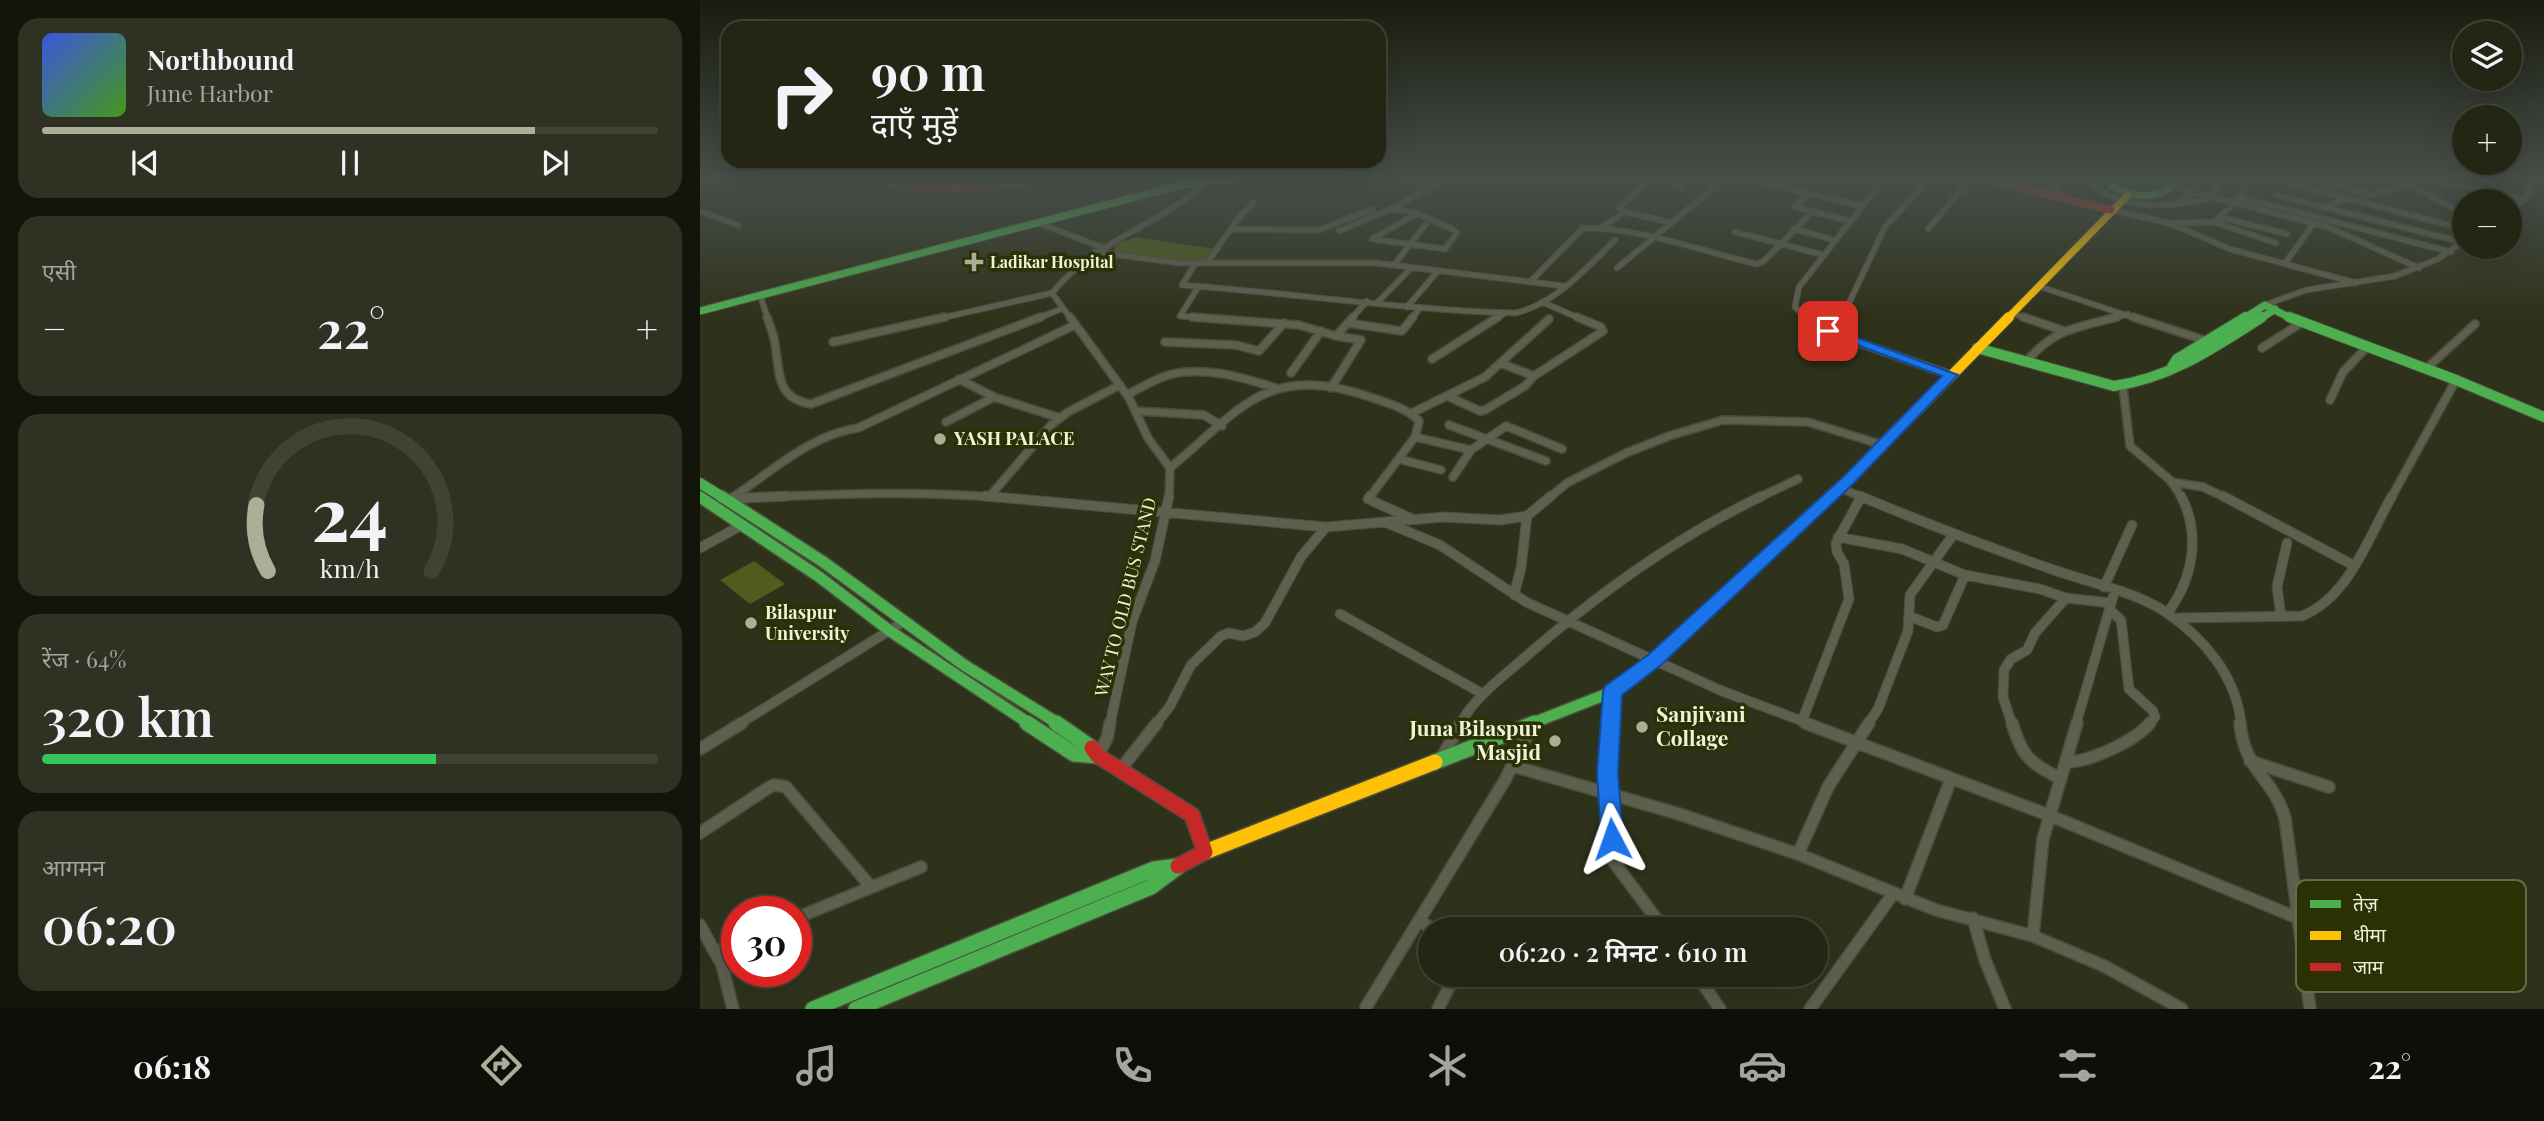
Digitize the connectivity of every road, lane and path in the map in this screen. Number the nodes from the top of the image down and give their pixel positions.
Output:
1 (733, 223) edge
2 (1022, 223) edge
3 (1032, 223) edge
4 (1038, 223) edge
5 (1146, 223) edge
6 (1236, 223) edge
7 (1337, 223) edge
8 (1358, 223) edge
9 (1400, 223) edge
10 (1436, 223) edge
11 (1609, 223) edge
12 (1669, 223) edge
13 (1800, 223) edge
14 (1848, 223) edge
15 (1889, 223) edge
16 (1933, 223) edge
17 (2099, 223) edge
18 (2169, 223) edge
19 (2217, 223) edge
20 (2244, 223) edge
21 (2314, 223) joint
22 (2341, 223) edge
23 (2388, 223) edge
24 (1426, 224) dead end
25 (738, 225) dead end
26 (1602, 228) junction
27 (1231, 229) junction
28 (1794, 229) junction
29 (1928, 229) dead end
30 (1339, 231) dead end
31 (1735, 232) dead end
32 (2287, 234) dead end
33 (1653, 236) junction
34 (2452, 238) edge
35 (1831, 239) dead end
36 (1615, 240) dead end
37 (1779, 243) junction
38 (2276, 243) dead end
39 (1410, 244) junction
40 (1098, 250) junction
41 (2451, 252) joint
42 (1820, 254) dead end
43 (2286, 262) junction
44 (1207, 263) junction
45 (1195, 264) junction
46 (1394, 265) junction
47 (1411, 268) junction
48 (1617, 268) dead end
49 (2419, 268) junction
50 (1437, 272) junction
51 (1530, 282) junction
52 (2359, 284) junction
53 (1199, 286) junction
54 (1564, 286) junction
55 (2038, 286) junction
56 (1052, 293) junction
57 (760, 295) junction
58 (1367, 301) junction
59 (1542, 302) junction
60 (1377, 303) junction
61 (1407, 307) junction
62 (2269, 308) junction
63 (700, 309) edge
64 (1061, 309) junction
65 (1419, 309) junction
66 (1505, 313) junction
67 (2011, 313) junction
68 (2127, 314) junction
69 (1549, 319) dead end
70 (2297, 322) junction
71 (1284, 323) junction
72 (1348, 323) junction
73 (2474, 324) dead end
74 (1075, 325) junction
75 (1321, 331) junction
76 (1828, 331) junction
77 (2064, 331) junction
78 (1336, 336) junction
79 (2207, 341) junction
80 (834, 342) dead end
81 (1165, 342) dead end
82 (2367, 347) junction
83 (1978, 348) junction
84 (2262, 348) dead end
85 (1432, 359) dead end
86 (2026, 362) junction
87 (1500, 363) junction
88 (2172, 367) junction
89 (2426, 369) junction
90 (1291, 373) dead end
91 (1951, 375) junction
92 (1534, 376) junction
93 (959, 379) junction
94 (2456, 380) junction
95 (1120, 385) junction
96 (2123, 387) junction
97 (1276, 388) junction
98 (1331, 388) junction
99 (1127, 395) junction
100 (1447, 396) junction
101 (994, 397) junction
102 (2330, 400) dead end
103 (1137, 411) junction
104 (1412, 413) junction
105 (2544, 417) edge
106 (1059, 418) junction
107 (946, 422) dead end
108 (1448, 425) dead end
109 (1222, 426) junction
110 (1415, 437) junction
111 (1488, 439) junction
112 (1883, 445) junction
113 (1562, 449) dead end
114 (1471, 450) junction
115 (1399, 458) junction
116 (1546, 461) dead end
117 (1170, 468) junction
118 (1441, 470) dead end
119 (1453, 477) dead end
120 (1798, 479) dead end
121 (2171, 482) junction
122 (700, 483) edge
123 (1840, 488) junction
124 (990, 496) junction
125 (700, 497) edge
126 (1860, 497) junction
127 (728, 498) junction
128 (1165, 512) junction
129 (1527, 516) junction
130 (1409, 518) junction
131 (1384, 522) junction
132 (742, 525) junction
133 (2132, 525) dead end
134 (1326, 527) junction
135 (1953, 535) junction
136 (1838, 537) junction
137 (2287, 542) dead end
138 (700, 548) edge
139 (1936, 562) junction
140 (2353, 565) junction
141 (1965, 575) junction
142 (2110, 588) junction
143 (1514, 595) junction
144 (2066, 598) junction
145 (2111, 606) junction
146 (1340, 614) dead end
147 (2172, 615) junction
148 (1909, 616) junction
149 (2281, 616) junction
150 (1566, 621) junction
151 (903, 622) junction
152 (890, 631) junction
153 (1655, 660) junction
154 (1612, 692) junction
155 (1483, 694) junction
156 (1802, 721) junction
157 (1534, 723) junction
158 (1858, 743) junction
159 (700, 749) edge
160 (1098, 756) junction
161 (1442, 757) junction
162 (2250, 761) junction
163 (2066, 762) junction
164 (1513, 766) junction
165 (1120, 770) junction
166 (1951, 779) junction
167 (2062, 779) junction
168 (2329, 787) dead end
169 (1609, 794) junction
170 (2050, 816) junction
171 (700, 833) edge
172 (1205, 852) junction
173 (1798, 854) junction
174 (1178, 866) junction
175 (921, 867) dead end
176 (871, 887) junction
177 (2296, 891) edge
178 (1899, 896) junction
179 (812, 911) edge
180 (1421, 917) edge
181 (1655, 917) edge
182 (2296, 917) edge
183 (1973, 918) junction
184 (1418, 923) edge
185 (700, 925) edge
186 (2034, 936) junction
187 (721, 950) edge
188 (718, 951) junction
189 (1449, 987) edge
190 (1705, 987) edge
191 (1366, 1007) dead end
192 (733, 1009) edge
193 (813, 1009) edge
194 (856, 1009) edge
195 (1438, 1009) edge
196 (1720, 1009) edge
197 (1810, 1009) edge
198 (2005, 1009) edge
199 (2182, 1009) edge

1 - 25 street
2 - 63 main road
3 - 57 main road
4 - 40 street
5 - 40 street
6 - 27 street
7 - 27 street
8 - 30 street
9 - 39 street
10 - 39 street
11 - 26 street
12 - 33 street
13 - 28 street
14 - 76 street
15 - 76 street
16 - 29 street
17 - 55 main road
18 - 43 street
19 - 38 street
20 - 32 street
21 - 43 street
21 - 49 street
22 - 41 street
23 - 34 street
24 - 39 street
26 - 33 street
26 - 51 street
27 - 44 street
28 - 35 street
28 - 37 street
31 - 37 street
33 - 37 street
33 - 48 street
36 - 54 street
37 - 42 street
39 - 46 street
40 - 45 street
40 - 56 street
41 - 49 street
43 - 52 street
44 - 45 street
44 - 46 street
45 - 53 street
46 - 47 street
47 - 50 street
47 - 60 street
49 - 52 street
50 - 51 street
50 - 61 street
51 - 54 street
52 - 62 street
53 - 58 street
53 - 71 street
54 - 59 street
55 - 67 main road
55 - 68 street
56 - 64 street
56 - 80 street
57 - 63 main road
57 - 64 street
58 - 60 street
58 - 72 street
59 - 66 street
59 - 92 street
60 - 61 street
61 - 65 street
62 - 70 main road
62 - 79 main road
62 - 88 main road
64 - 74 street
65 - 66 street
65 - 72 street
66 - 85 street
67 - 77 street
67 - 83 main road
68 - 77 street
68 - 79 street
69 - 87 street
70 - 82 main road
70 - 84 street
71 - 75 street
71 - 81 street
72 - 78 street
73 - 89 street
74 - 93 street
74 - 95 street
75 - 78 street
75 - 90 street
76 - 91 street
77 - 86 street
78 - 98 street
79 - 88 main road
82 - 89 main road
82 - 102 street
83 - 86 main road
83 - 91 main road
86 - 96 main road
87 - 92 street
87 - 100 street
88 - 96 main road
89 - 94 main road
91 - 112 main road
92 - 100 street
93 - 101 street
93 - 127 street
94 - 105 main road
94 - 140 street
95 - 99 street
95 - 106 street
96 - 121 street
97 - 98 street
97 - 99 street
97 - 109 street
98 - 104 street
99 - 103 street
100 - 104 street
101 - 106 street
101 - 107 street
103 - 109 street
103 - 117 street
104 - 110 street
106 - 124 street
108 - 111 street
109 - 117 street
110 - 114 street
110 - 115 street
111 - 113 street
111 - 114 street
111 - 116 street
112 - 123 main road
112 - 129 street
114 - 119 street
115 - 118 street
115 - 130 street
117 - 128 street, WAY TO OLD BUS STAND
120 - 150 street
121 - 140 street
121 - 147 street
122 - 127 main road
123 - 126 street
123 - 153 main road
124 - 127 street
124 - 128 street
125 - 132 main road
126 - 135 street
126 - 136 street
127 - 151 main road
128 - 134 street
128 - 160 street, WAY TO OLD BUS STAND
129 - 130 street
129 - 143 street
130 - 131 street
131 - 134 street
131 - 143 street
132 - 138 street
132 - 152 main road
133 - 142 street
134 - 165 street
135 - 139 street
135 - 142 street
136 - 139 street
136 - 156 street
137 - 149 street
139 - 141 street
139 - 148 street
140 - 149 street
141 - 144 street
141 - 148 street
142 - 145 street
142 - 147 street
143 - 150 street
144 - 145 street
144 - 167 street
145 - 163 street
145 - 163 street
146 - 155 street
147 - 149 street
147 - 162 street
148 - 158 street
150 - 153 street
150 - 155 street
151 - 152 street
151 - 160 main road
152 - 159 street
152 - 160 main road
153 - 154 main road
153 - 156 street
154 - 157 main road
154 - 169 street
155 - 161 street
156 - 158 street
157 - 161 main road
157 - 164 street
158 - 166 street
158 - 173 street
160 - 165 main road
161 - 172 main road
162 - 168 street
162 - 177 street
163 - 167 street
164 - 169 street
164 - 180 street
165 - 172 main road
166 - 170 street
166 - 178 street
167 - 170 street
169 - 173 street
169 - 181 street
170 - 182 street
170 - 186 street
171 - 176 street
172 - 174 main road
173 - 178 street
174 - 193 main road
174 - 194 main road
175 - 176 street
176 - 179 street
178 - 183 street
178 - 197 street
183 - 186 street
183 - 198 street
184 - 191 street
185 - 188 street
186 - 199 street
187 - 188 street
188 - 192 street
189 - 195 street
190 - 196 street

